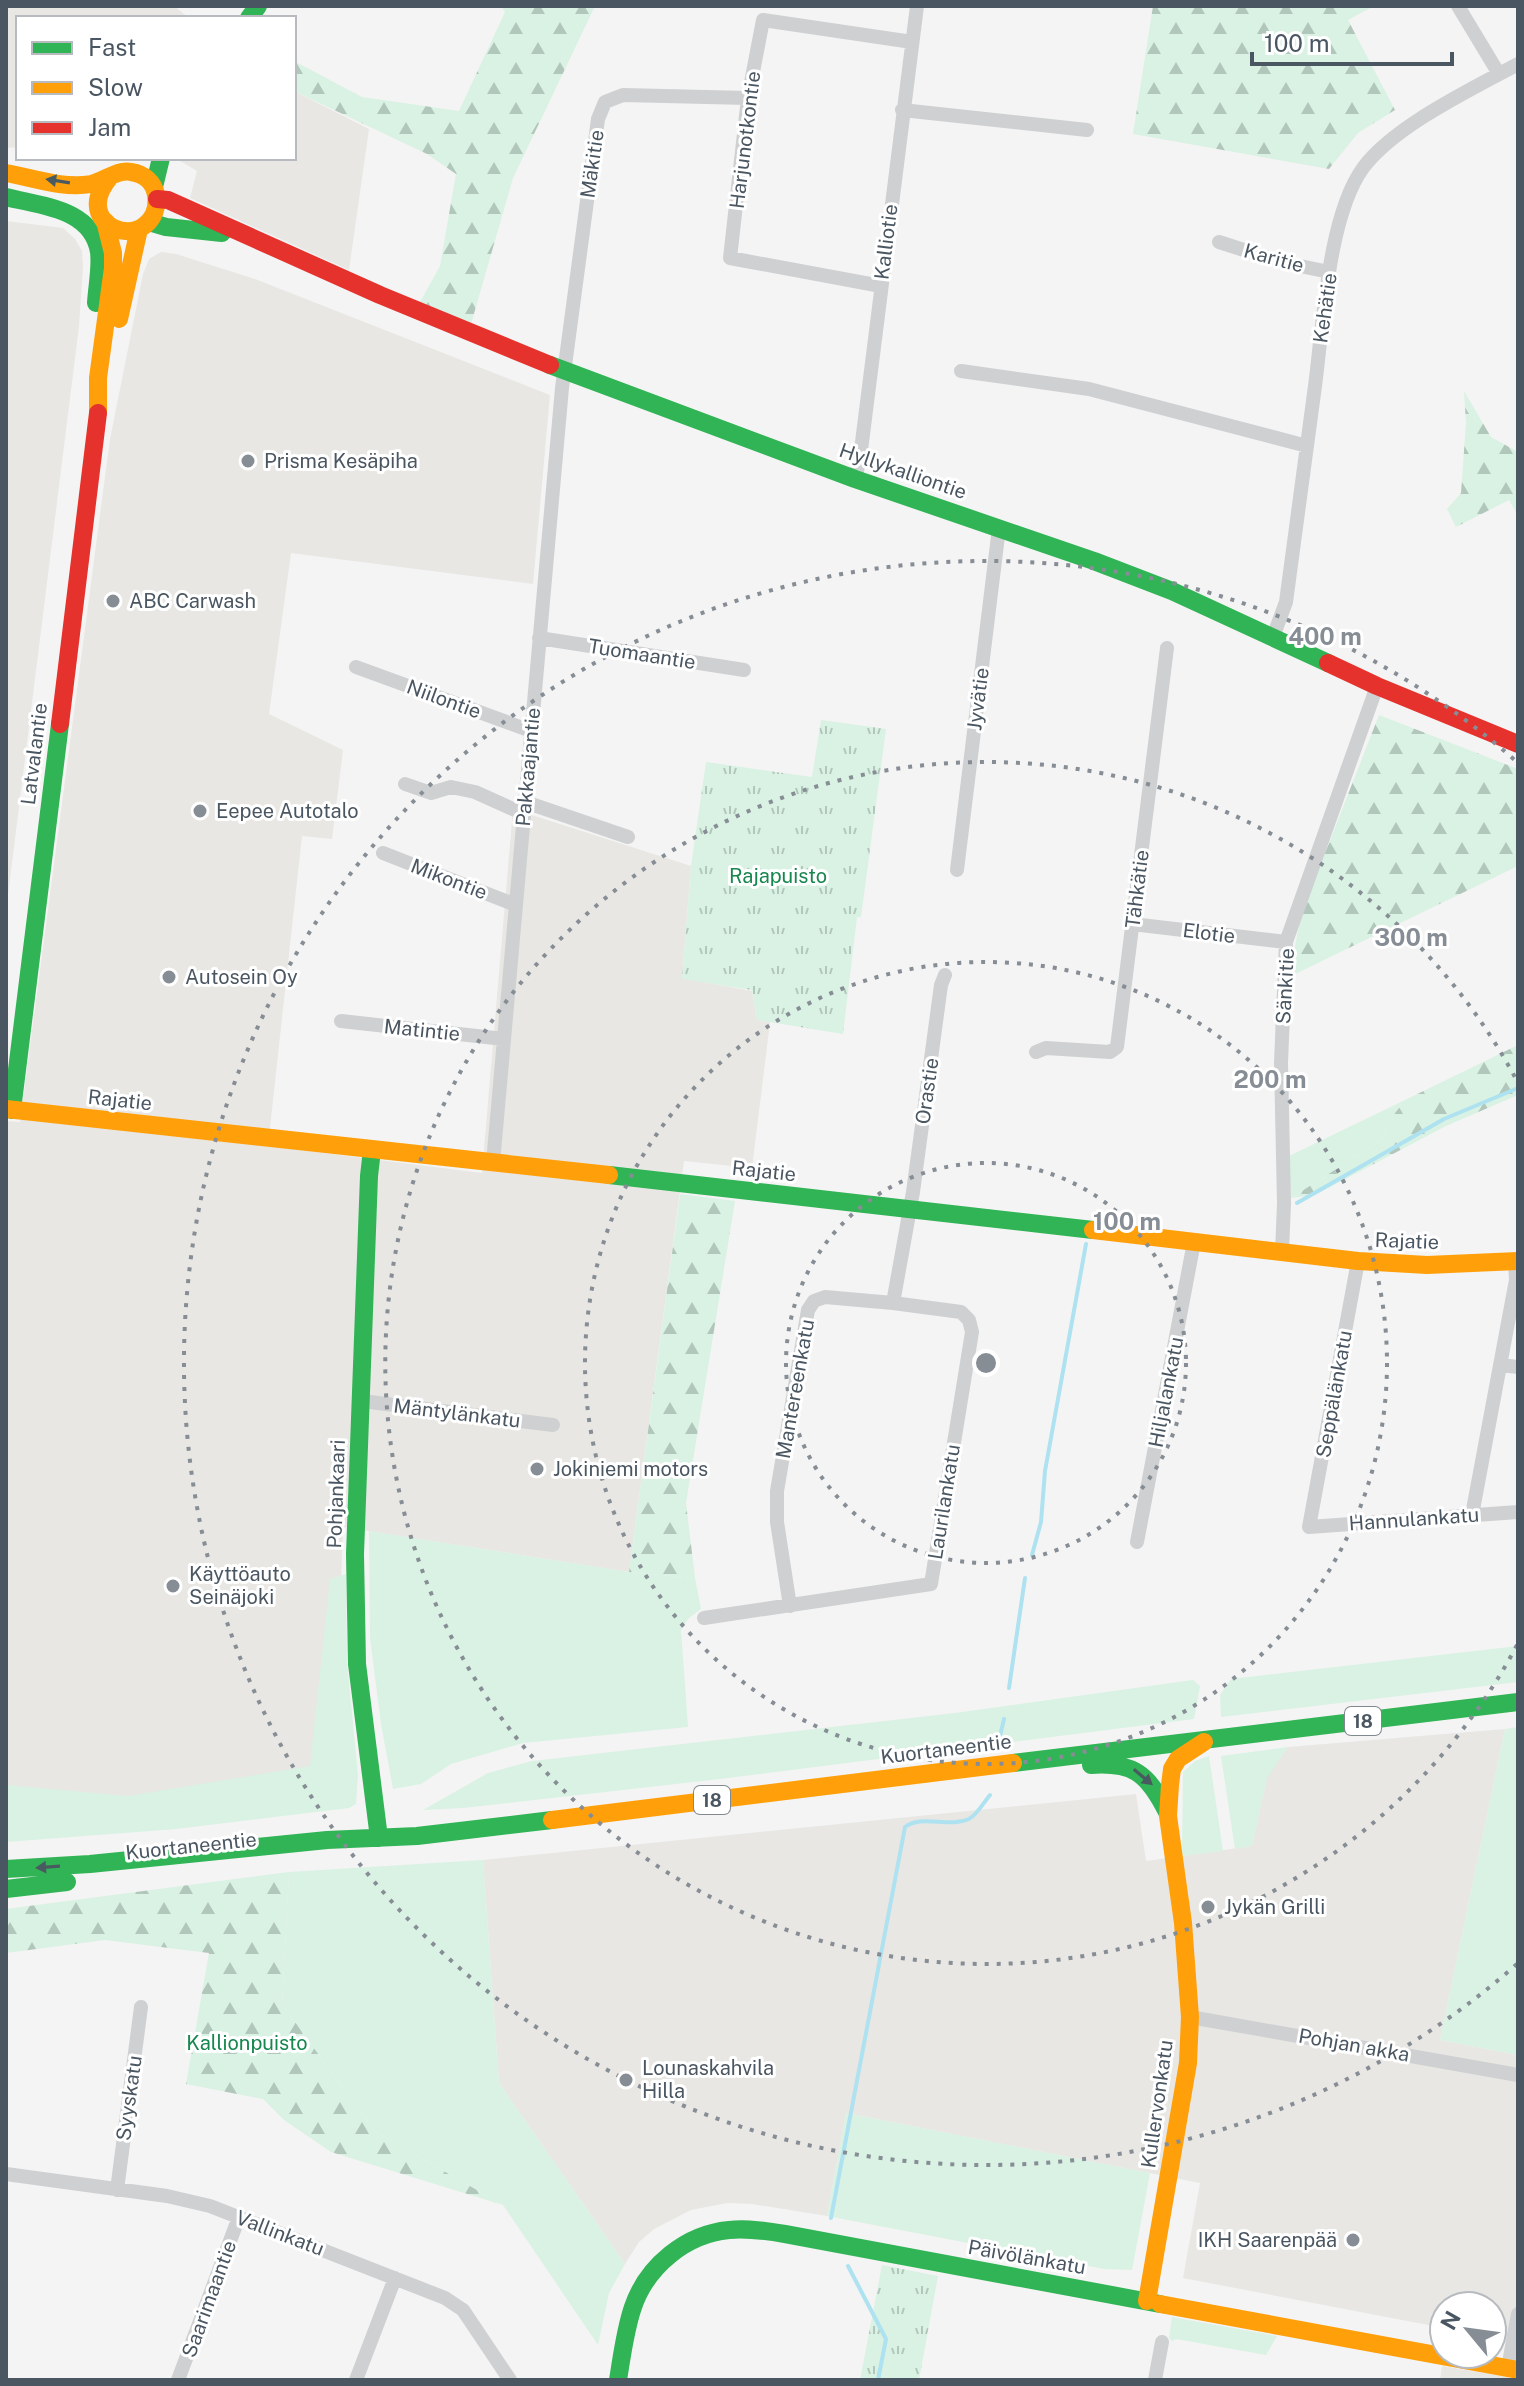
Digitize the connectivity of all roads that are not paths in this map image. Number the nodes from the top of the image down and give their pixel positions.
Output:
1 (917, 6) edge
2 (1458, 6) edge
3 (912, 42) junction
4 (1518, 64) edge
5 (1499, 74) junction
6 (748, 98) junction
7 (902, 110) junction
8 (1087, 130) dead end
9 (135, 160) edge
10 (161, 160) edge
11 (6, 173) edge
12 (116, 174) junction
13 (156, 193) junction
14 (6, 196) edge
15 (102, 216) junction
16 (144, 226) junction
17 (1219, 242) dead end
18 (272, 247) junction
19 (1329, 272) junction
20 (881, 286) junction
21 (565, 371) junction
22 (961, 371) dead end
23 (98, 378) junction
24 (99, 404) junction
25 (1307, 446) junction
26 (855, 479) junction
27 (999, 528) junction
28 (1273, 637) junction
29 (539, 638) junction
30 (1167, 648) dead end
31 (356, 667) dead end
32 (744, 670) dead end
33 (1377, 686) junction
34 (531, 731) junction
35 (1518, 744) edge
36 (405, 784) dead end
37 (524, 808) junction
38 (628, 837) dead end
39 (383, 853) dead end
40 (957, 870) dead end
41 (516, 905) junction
42 (1132, 924) junction
43 (1286, 942) junction
44 (945, 975) dead end
45 (341, 1021) dead end
46 (504, 1039) junction
47 (1036, 1052) dead end
48 (9, 1110) edge
49 (372, 1150) junction
50 (493, 1163) junction
51 (911, 1209) junction
52 (1194, 1242) junction
53 (1282, 1252) junction
54 (1358, 1261) junction
55 (1517, 1262) edge
56 (893, 1303) junction
57 (1500, 1365) junction
58 (1518, 1367) edge
59 (362, 1401) junction
60 (553, 1425) dead end
61 (1518, 1512) edge
62 (1472, 1515) junction
63 (1309, 1527) joint
64 (1137, 1542) dead end
65 (790, 1606) junction
66 (704, 1618) dead end
67 (1518, 1702) edge
68 (1208, 1740) junction
69 (1045, 1760) junction
70 (1168, 1816) junction
71 (379, 1838) junction
72 (6, 1869) edge
73 (6, 1889) edge
74 (141, 2007) dead end
75 (1190, 2017) junction
76 (1518, 2075) edge
77 (6, 2174) edge
78 (117, 2190) junction
79 (239, 2217) junction
80 (395, 2278) junction
81 (1147, 2301) junction
82 (1518, 2314) edge
83 (1162, 2342) dead end
84 (1513, 2369) edge
85 (178, 2380) edge
86 (356, 2380) edge
87 (510, 2380) edge
88 (618, 2380) edge
89 (1155, 2380) edge

1 - 3 street, Kalliotie
2 - 5 street
3 - 6 street, Harjunotkontie
3 - 7 street, Kalliotie
4 - 5 street, Kehätie
5 - 19 street, Kehätie
6 - 20 street, Harjunotkontie
6 - 21 street, Mäkitie
7 - 8 street
7 - 20 street, Kalliotie
9 - 12 main road
10 - 13 main road
12 -> 11 main road
12 - 13 main road
12 - 15 main road
13 - 16 main road
13 - 18 main road, Hyllykalliontie
14 - 15 main road
14 - 23 main road
15 - 16 main road
15 - 23 main road, Latvalantie
16 - 18 main road, Hyllykalliontie
16 - 24 main road, Latvalantie
17 - 19 street, Karitie
18 - 21 main road, Hyllykalliontie
19 - 25 street, Kehätie
20 - 26 street, Kalliotie
21 - 26 main road, Hyllykalliontie
21 - 29 street, Pakkaajantie
22 - 25 street
23 - 24 main road, Latvalantie
24 - 48 main road, Latvalantie
25 - 28 street, Kehätie
26 - 27 main road, Hyllykalliontie
27 - 28 main road, Hyllykalliontie
27 - 40 street, Jyvätie
28 - 33 main road, Hyllykalliontie
29 - 32 street, Tuomaantie
29 - 34 street, Pakkaajantie
30 - 42 street, Tähkätie
31 - 34 street, Niilontie
33 - 35 main road, Hyllykalliontie
33 - 43 street, Sänkitie
34 - 37 street, Pakkaajantie
36 - 37 street
37 - 38 street
37 - 41 street, Pakkaajantie
39 - 41 street, Mikontie
41 - 46 street, Pakkaajantie
42 - 43 street, Elotie
42 - 47 street, Tähkätie
43 - 53 street, Sänkitie
44 - 51 street, Orastie
45 - 46 street, Matintie
46 - 50 street, Pakkaajantie
48 - 49 main road, Rajatie
49 - 50 main road, Rajatie
49 - 59 main road, Pohjankaari
50 - 51 main road, Rajatie
51 - 52 main road, Rajatie
51 - 56 street
52 - 53 main road, Rajatie
52 - 64 street, Hiljalankatu
53 - 54 main road, Rajatie
54 - 55 main road, Rajatie
54 - 63 street, Seppälänkatu
55 - 57 street
56 - 65 street, Mantereenkatu
56 - 65 street, Laurilankatu
57 - 58 street
57 - 62 street
59 - 60 street, Mäntylänkatu
59 - 71 main road, Pohjankaari
61 - 62 street, Hannulankatu
62 - 63 street, Hannulankatu
65 - 66 street, Laurilankatu
67 - 68 main road, Kuortaneentie / 18
68 - 69 main road, Kuortaneentie / 18
68 - 70 main road, Kullervonkatu
69 -> 70 main road, Kullervonkatu
69 - 71 main road, Kuortaneentie / 18
70 - 75 main road, Kullervonkatu
71 -> 72 main road, Kuortaneentie / 18
71 - 73 main road, Kuortaneentie / 18
74 - 78 street, Syyskatu
75 - 76 street, Pohjan akka
75 - 81 main road, Kullervonkatu
77 - 78 street, Vallinkatu
78 - 79 street, Vallinkatu
79 - 80 street, Vallinkatu
79 - 85 street, Saarimaantie
80 - 86 street
80 - 87 street, Vallinkatu
81 - 84 main road, Päivölänkatu
81 - 88 main road, Päivölänkatu
82 - 84 street
83 - 89 street

